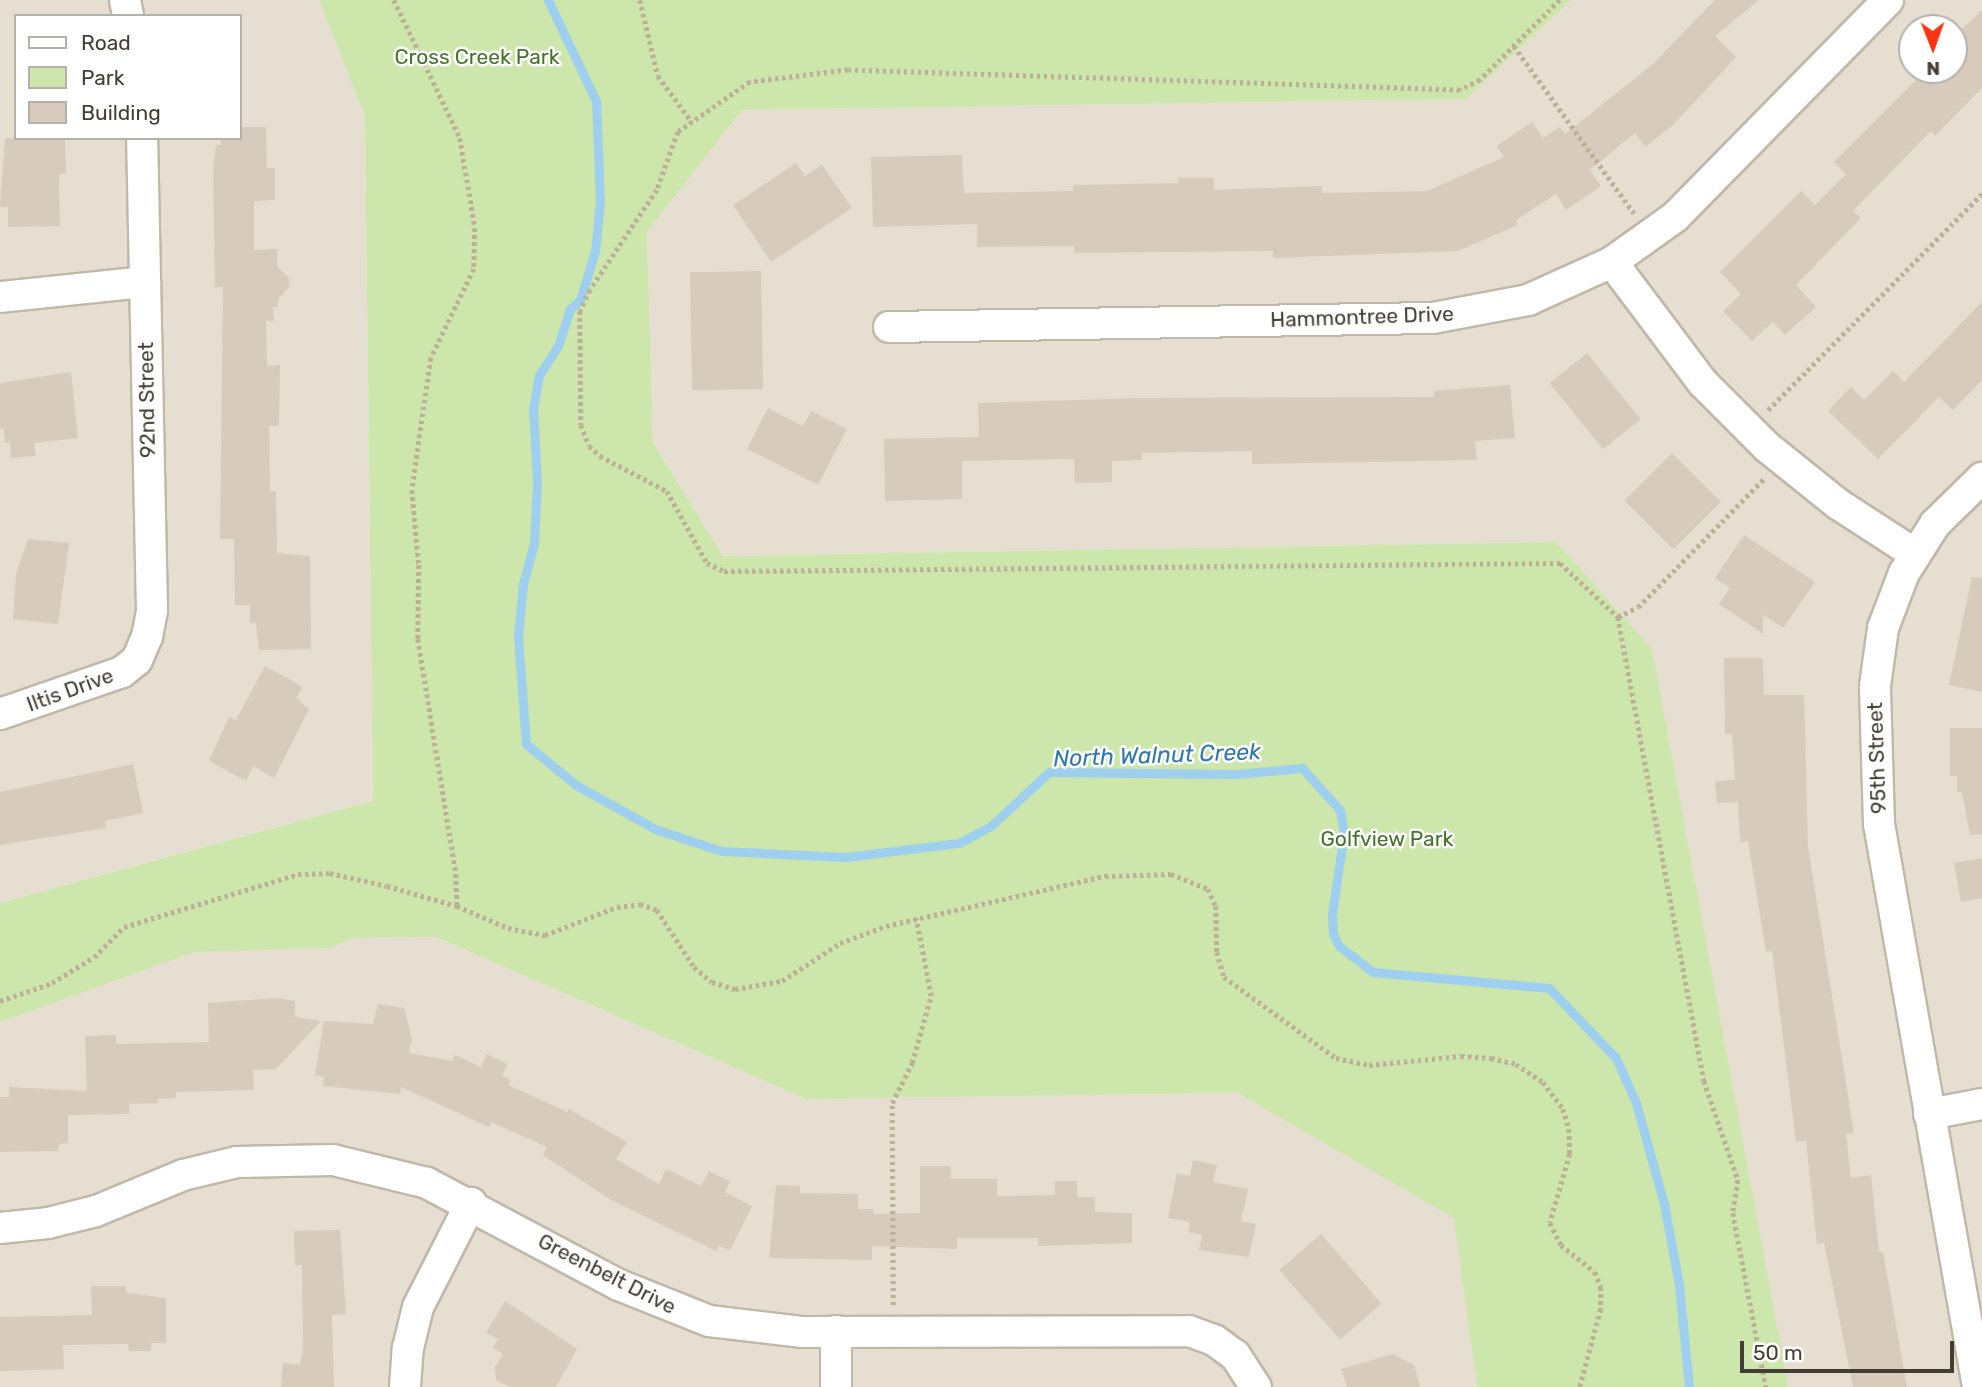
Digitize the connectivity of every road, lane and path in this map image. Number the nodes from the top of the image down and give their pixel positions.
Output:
1 (394, 0) edge
2 (640, 0) edge
3 (1560, 0) edge
4 (1888, 0) edge
5 (1514, 46) junction
6 (692, 122) junction
7 (142, 140) edge
8 (1982, 194) edge
9 (1644, 239) junction
10 (1612, 262) junction
11 (145, 282) junction
12 (0, 297) edge
13 (889, 327) dead end
14 (1768, 410) dead end
15 (1783, 460) junction
16 (1982, 478) edge
17 (1915, 554) junction
18 (1618, 617) junction
19 (137, 660) joint
20 (0, 714) edge
21 (457, 906) junction
22 (916, 919) junction
23 (0, 1001) edge
24 (1982, 1104) edge
25 (1929, 1114) junction
26 (471, 1203) junction
27 (0, 1228) edge
28 (836, 1331) junction
29 (894, 1331) junction
30 (405, 1387) edge
31 (836, 1387) edge
32 (1256, 1387) edge
33 (1580, 1387) edge
34 (1766, 1387) edge
35 (1978, 1387) edge

1 - 21 path
2 - 6 path
3 - 5 path
4 - 9 street, Hammontree Drive
5 - 6 path
5 - 9 path
6 - 18 path
7 - 11 street, 92nd Street
8 - 14 path
9 - 10 street, Hammontree Drive
10 - 13 street, Hammontree Drive
10 - 15 street
11 - 12 street
11 - 19 street, 92nd Street
15 - 17 street
15 - 18 path
16 - 17 street, 95th Street
17 - 25 street, 95th Street
18 - 34 path
19 - 20 street, Iltis Drive
21 - 22 path
21 - 23 path
22 - 29 path
22 - 33 path
24 - 25 street
25 - 35 street, 95th Street
26 - 27 street, Greenbelt Drive
26 - 28 street, Greenbelt Drive
26 - 30 street
28 - 29 street, Greenbelt Drive
28 - 31 street
29 - 32 street, Greenbelt Drive

